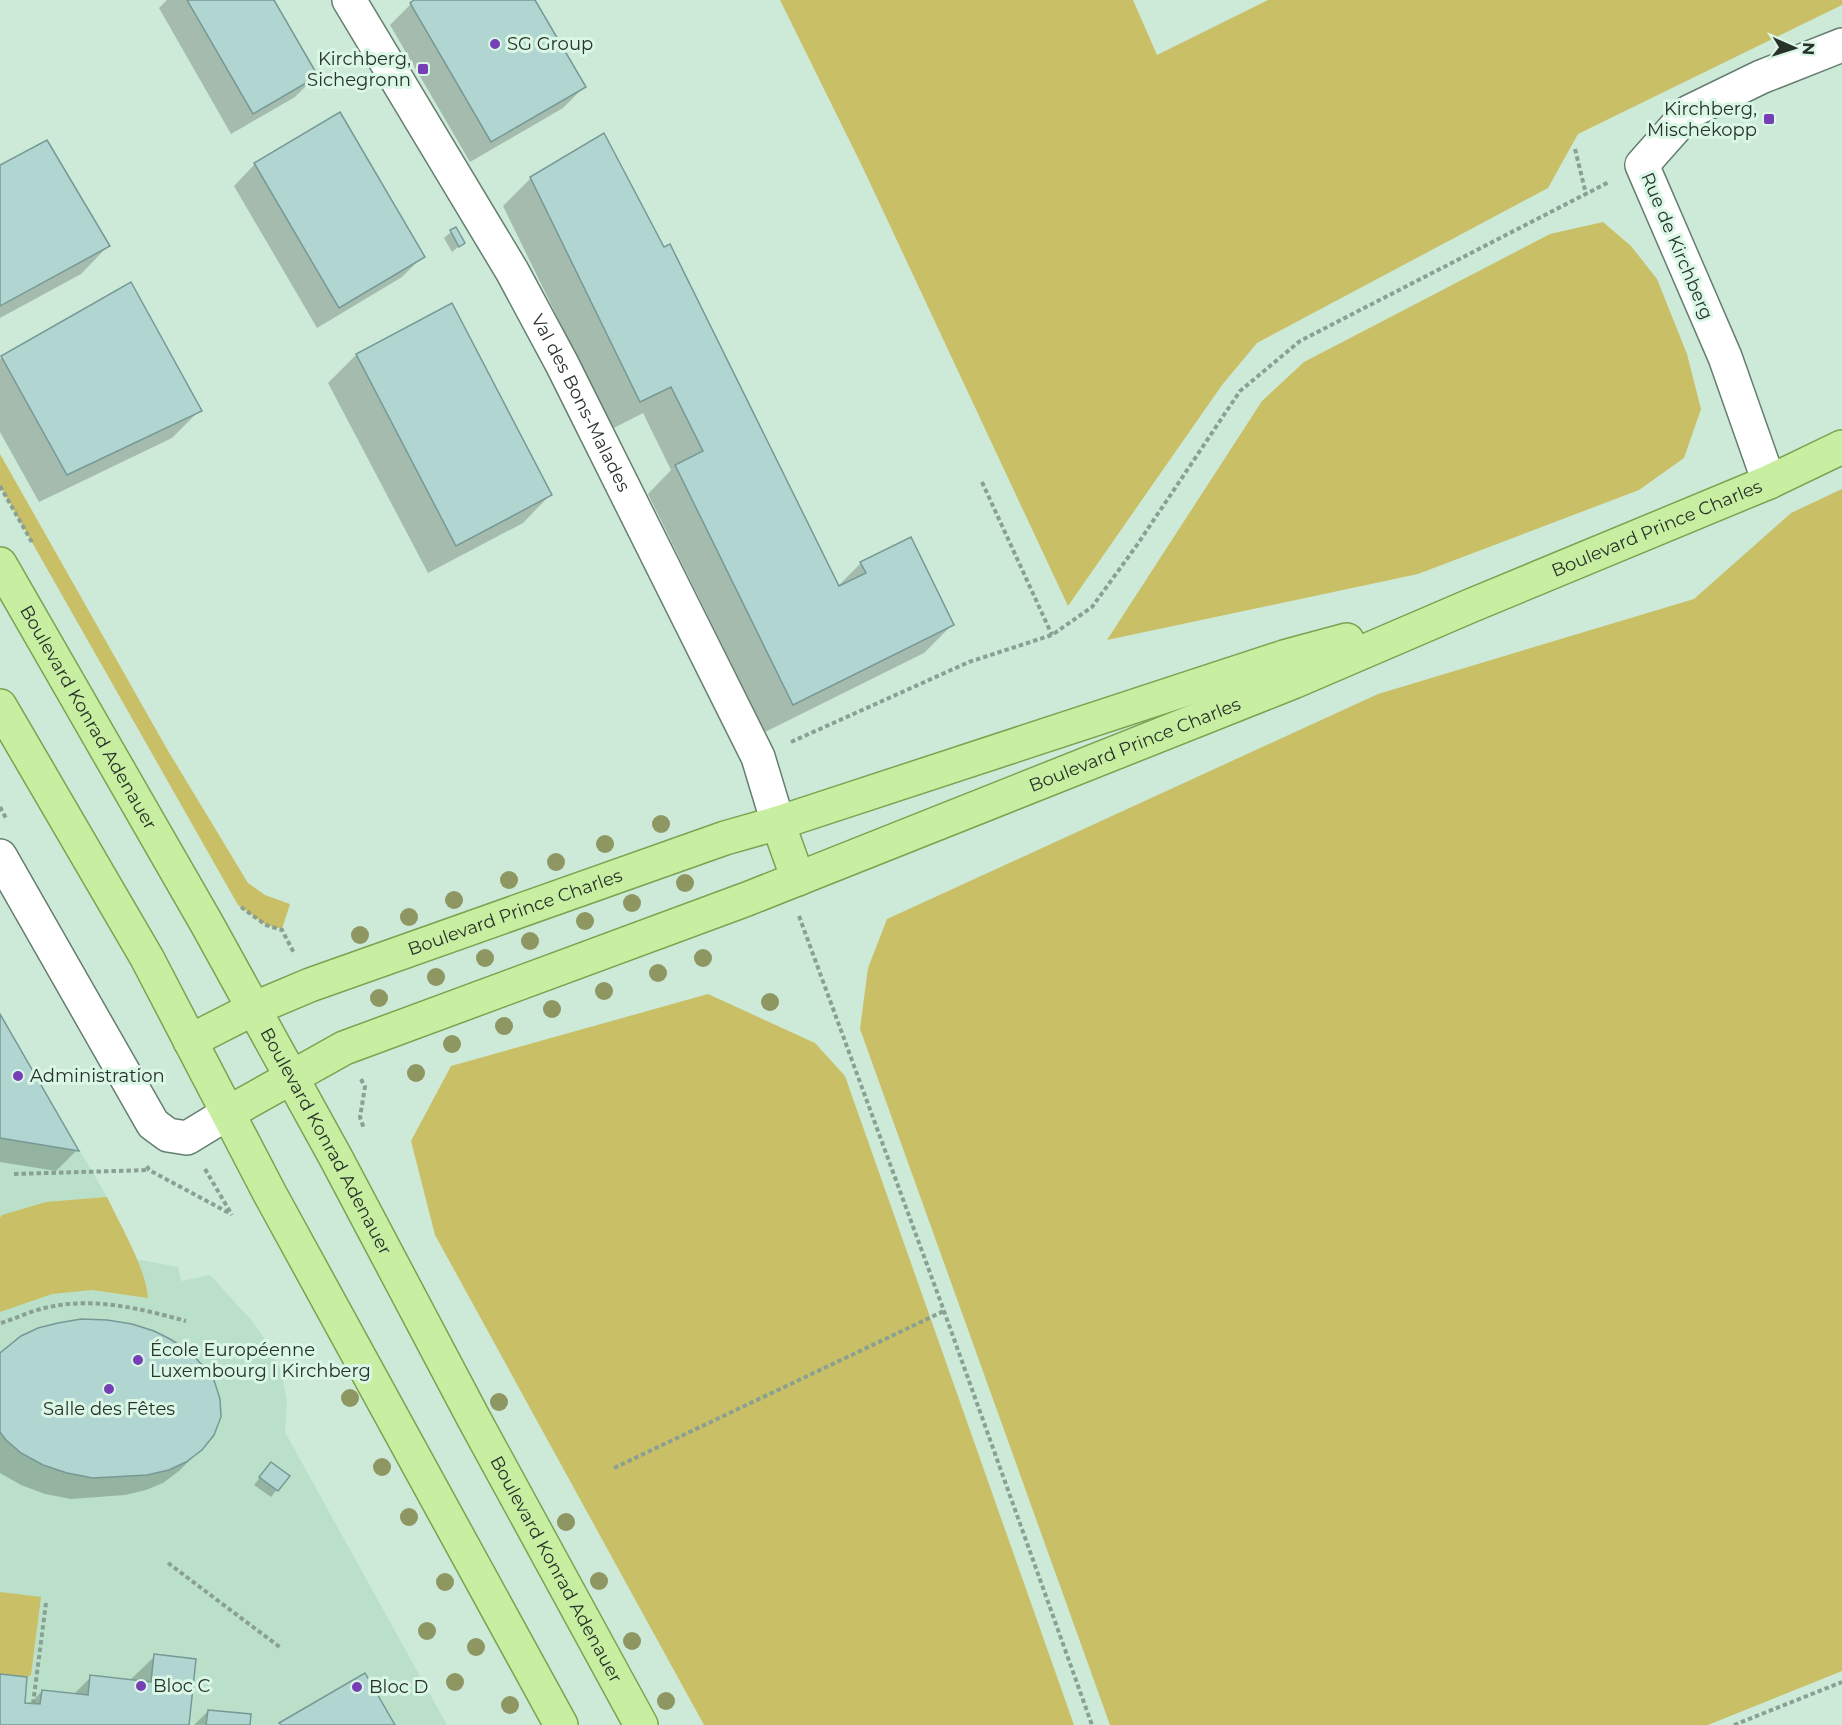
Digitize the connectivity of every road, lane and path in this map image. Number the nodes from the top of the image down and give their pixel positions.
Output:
1 (349, 0) edge
2 (1842, 45) edge
3 (1575, 149) dead end
4 (1642, 165) junction
5 (1586, 194) junction
6 (1842, 447) edge
7 (982, 482) dead end
8 (1769, 482) junction
9 (0, 564) edge
10 (1470, 606) junction
11 (1052, 634) junction
12 (0, 706) edge
13 (758, 757) junction
14 (778, 823) junction
15 (0, 856) edge
16 (798, 879) junction
17 (253, 1009) junction
18 (190, 1041) junction
19 (292, 1078) junction
20 (228, 1113) junction
21 (149, 1170) dead end
22 (14, 1174) dead end
23 (945, 1311) junction
24 (186, 1321) dead end
25 (1, 1323) edge
26 (614, 1468) dead end
27 (168, 1563) dead end
28 (46, 1603) dead end
29 (281, 1647) dead end
30 (1842, 1682) edge
31 (33, 1704) dead end
32 (561, 1725) edge
33 (641, 1725) edge
34 (1092, 1725) edge
35 (1734, 1725) edge

1 - 13 street, Val des Bons-Malades
2 - 4 street, Rue de Kirchberg
3 - 5 path
4 - 5 path
4 - 8 street, Rue de Kirchberg
5 - 11 path
6 - 8 main road, Boulevard Prince Charles
7 - 11 path
8 - 10 main road, Boulevard Prince Charles
9 - 17 main road, Boulevard Konrad Adenauer
10 - 14 main road, Boulevard Prince Charles
10 - 16 main road, Boulevard Prince Charles
11 - 13 path
12 - 18 main road
13 - 14 street, Val des Bons-Malades
14 - 16 main road
14 - 17 main road, Boulevard Prince Charles
15 - 20 street
16 - 19 main road, Boulevard Prince Charles
16 - 23 path
17 - 18 main road, Boulevard Prince Charles
17 - 19 main road, Boulevard Konrad Adenauer
18 - 20 main road
19 - 20 main road, Boulevard Prince Charles
19 - 33 main road, Boulevard Konrad Adenauer
20 - 32 main road
21 - 22 path
23 - 26 path
23 - 34 path
24 - 25 path
27 - 29 path
28 - 31 path
30 - 35 path

